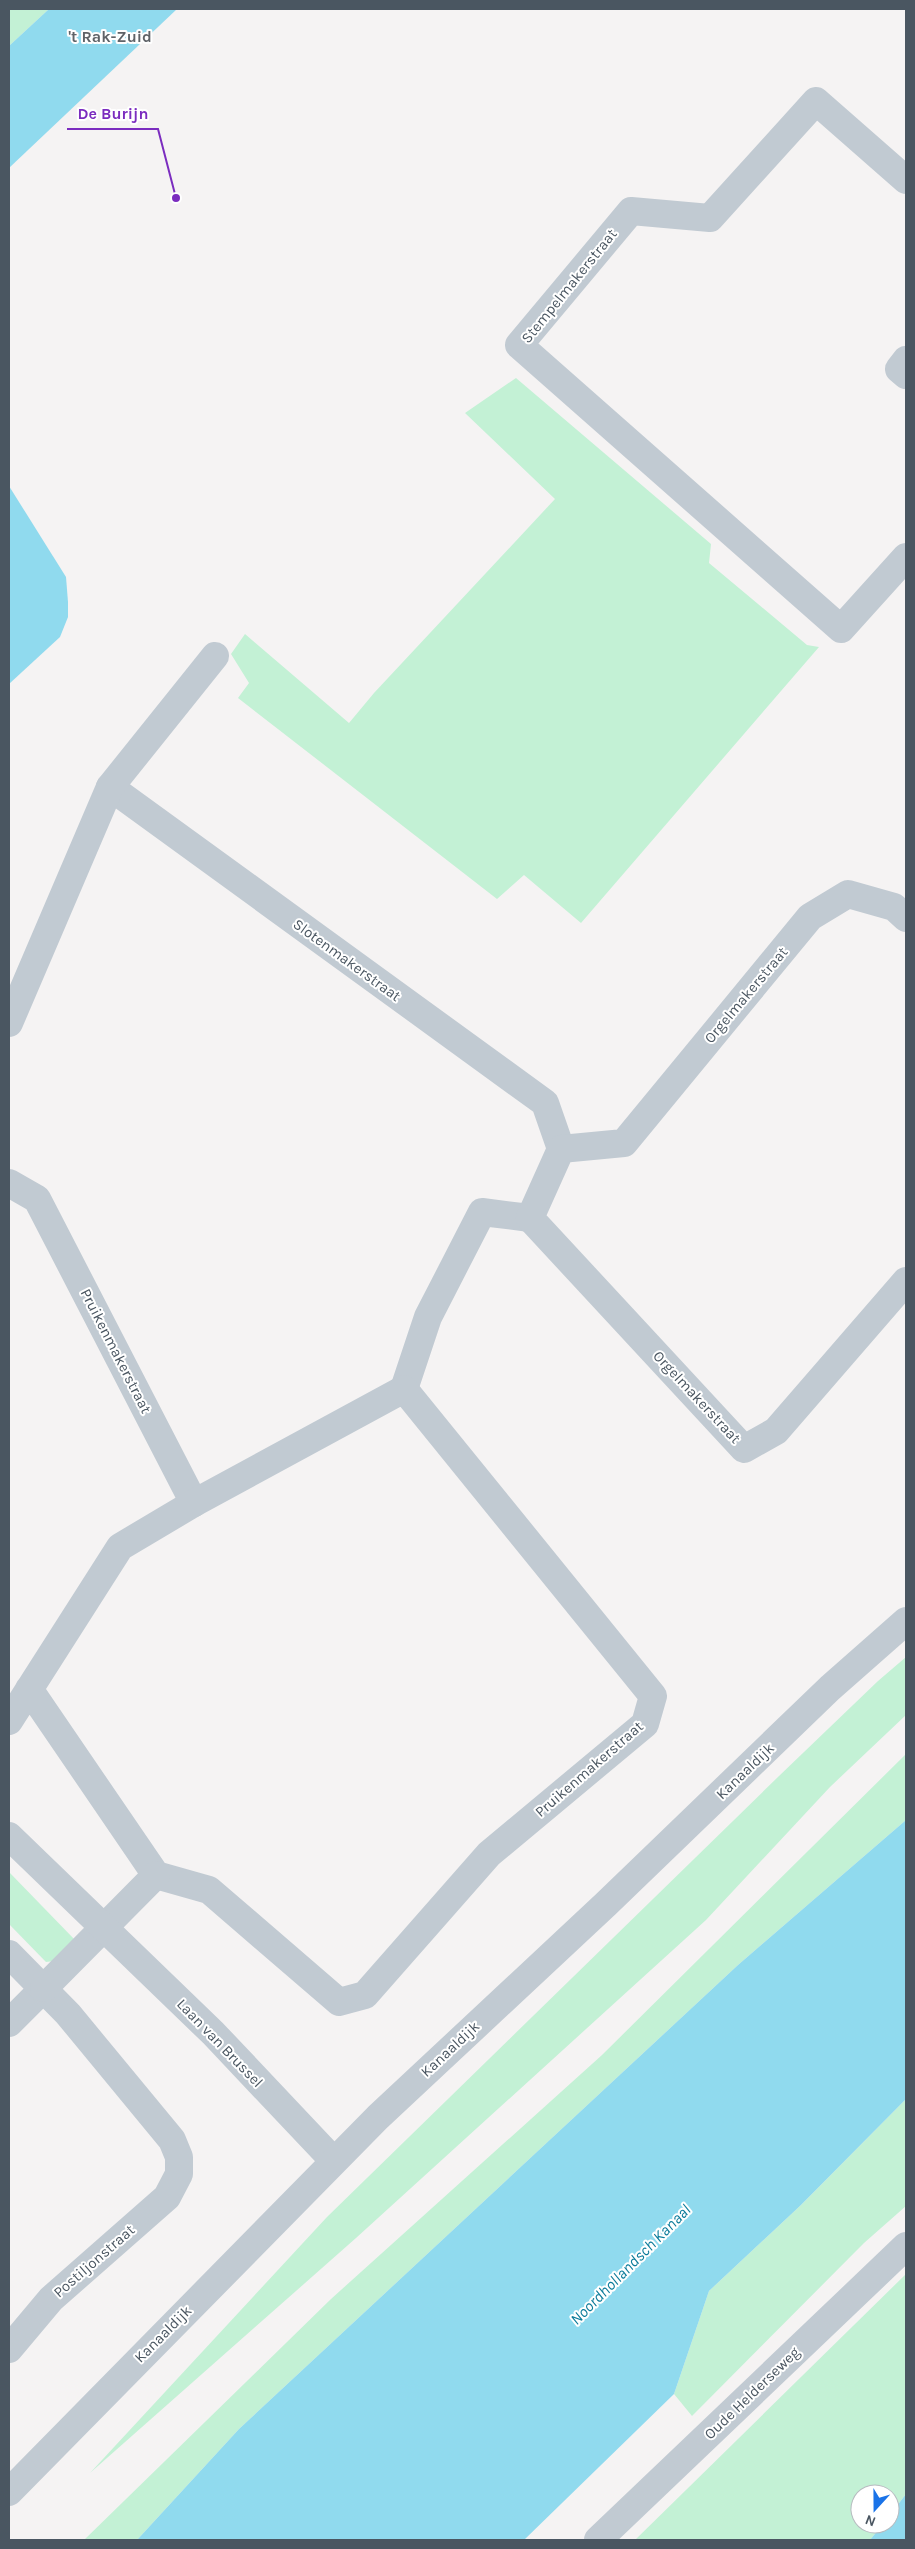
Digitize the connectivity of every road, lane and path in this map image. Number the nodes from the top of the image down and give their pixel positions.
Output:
1 (906, 180) edge
2 (906, 360) edge
3 (906, 375) edge
4 (906, 557) edge
5 (215, 656) dead end
6 (110, 788) junction
7 (906, 918) edge
8 (9, 1024) edge
9 (561, 1149) junction
10 (9, 1183) edge
11 (530, 1218) junction
12 (906, 1281) edge
13 (404, 1389) junction
14 (194, 1503) junction
15 (906, 1621) edge
16 (28, 1689) junction
17 (9, 1721) edge
18 (9, 1836) edge
19 (156, 1875) junction
20 (104, 1928) junction
21 (9, 1954) edge
22 (44, 1988) junction
23 (9, 2023) edge
24 (333, 2160) junction
25 (906, 2246) edge
26 (9, 2349) edge
27 (9, 2492) edge
28 (598, 2540) edge

1 - 4 street, Stempelmakerstraat
2 - 3 street
5 - 6 street
6 - 8 street
6 - 9 street, Slotenmakerstraat
7 - 9 street, Orgelmakerstraat
9 - 11 street
10 - 14 street, Pruikenmakerstraat
11 - 12 street, Orgelmakerstraat
11 - 13 street
13 - 14 street
13 - 19 street, Pruikenmakerstraat
14 - 16 street
15 - 24 street, Kanaaldijk
16 - 17 street
16 - 19 street
18 - 20 street, Laan van Brussel
19 - 20 street
20 - 22 street
20 - 24 street, Laan van Brussel
21 - 22 street
22 - 23 street
22 - 26 street, Postiljonstraat
24 - 27 street, Kanaaldijk
25 - 28 street, Oude Helderseweg

